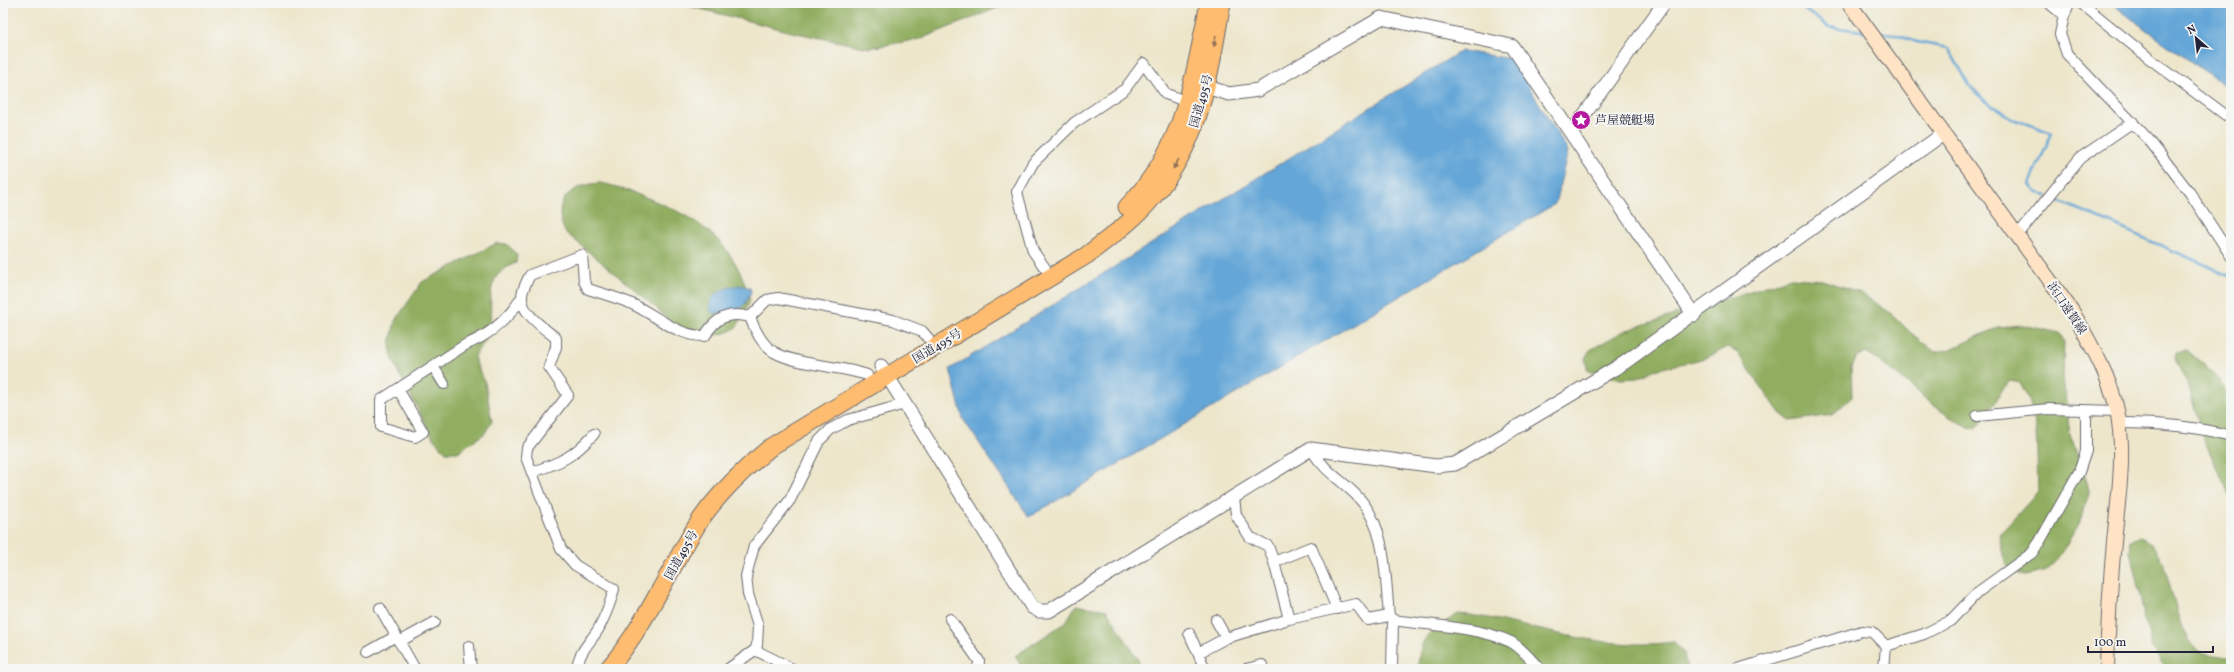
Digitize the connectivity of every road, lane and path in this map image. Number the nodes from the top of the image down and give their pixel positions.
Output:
1 (1208, 3) edge
2 (1222, 3) edge
3 (1664, 3) edge
4 (1850, 3) edge
5 (2050, 3) edge
6 (2070, 3) edge
7 (2081, 3) edge
8 (2064, 16) junction
9 (1194, 73) junction
10 (1207, 87) junction
11 (1188, 102) junction
12 (2231, 119) edge
13 (2133, 122) junction
14 (1572, 132) junction
15 (1943, 134) junction
16 (2017, 236) junction
17 (2231, 256) edge
18 (1045, 268) junction
19 (522, 297) junction
20 (1694, 315) junction
21 (750, 317) junction
22 (928, 338) junction
23 (433, 366) junction
24 (878, 372) junction
25 (444, 384) dead end
26 (398, 389) junction
27 (905, 404) junction
28 (2086, 411) junction
29 (1977, 416) dead end
30 (2118, 417) junction
31 (594, 434) dead end
32 (2231, 436) edge
33 (1311, 449) junction
34 (532, 472) junction
35 (1234, 497) junction
36 (1274, 562) junction
37 (380, 608) dead end
38 (1337, 609) junction
39 (1391, 618) junction
40 (950, 619) dead end
41 (1289, 619) junction
42 (1216, 620) dead end
43 (435, 622) dead end
44 (1189, 633) dead end
45 (1226, 638) junction
46 (398, 639) junction
47 (469, 646) dead end
48 (1886, 646) junction
49 (755, 650) junction
50 (368, 652) dead end
51 (1198, 653) junction
52 (415, 669) edge
53 (471, 669) edge
54 (577, 669) edge
55 (596, 669) edge
56 (608, 669) edge
57 (728, 669) edge
58 (792, 669) edge
59 (978, 669) edge
60 (1205, 669) edge
61 (1246, 669) edge
62 (1263, 669) edge
63 (1392, 669) edge
64 (1540, 669) edge
65 (1738, 669) edge
66 (1884, 669) edge
67 (2107, 669) edge

1 - 9 highway, 国道495号
2 -> 10 highway, 国道495号
3 - 14 street
4 - 15 main road, 浜口遠賀線
5 - 8 street
6 - 8 street
7 - 12 street
8 - 13 street
9 - 10 street
9 - 11 highway, 国道495号
10 - 14 street
10 -> 24 highway, 国道495号
11 - 18 highway, 国道495号
11 - 18 street
13 - 16 street
13 - 17 street
14 - 20 street
15 - 16 main road, 浜口遠賀線
15 - 20 street
16 - 30 main road, 浜口遠賀線
18 - 22 highway, 国道495号
19 - 21 street
19 - 23 street
19 - 34 street
20 - 33 street
21 - 22 street
21 - 24 street
22 - 24 highway, 国道495号
23 - 25 street
23 - 26 street
24 - 27 street
24 - 55 highway, 国道495号
24 - 56 highway, 国道495号
26 - 26 street
27 - 35 street
27 - 49 street
28 - 29 street
28 - 30 street
28 - 48 street
30 - 32 street
30 - 67 main road, 浜口遠賀線
31 - 34 street
33 - 35 street
33 - 39 street
34 - 54 street
35 - 36 street
36 - 38 street
36 - 41 street
37 - 46 street
38 - 39 street
38 - 41 street
39 - 63 street
39 - 64 street
40 - 59 street
41 - 45 street
42 - 45 street
43 - 46 street
44 - 51 street
45 - 51 street
46 - 50 street
46 - 52 street
47 - 53 street
48 - 65 street
48 - 66 street
49 - 57 street
49 - 58 street
51 - 60 street
61 - 62 street

